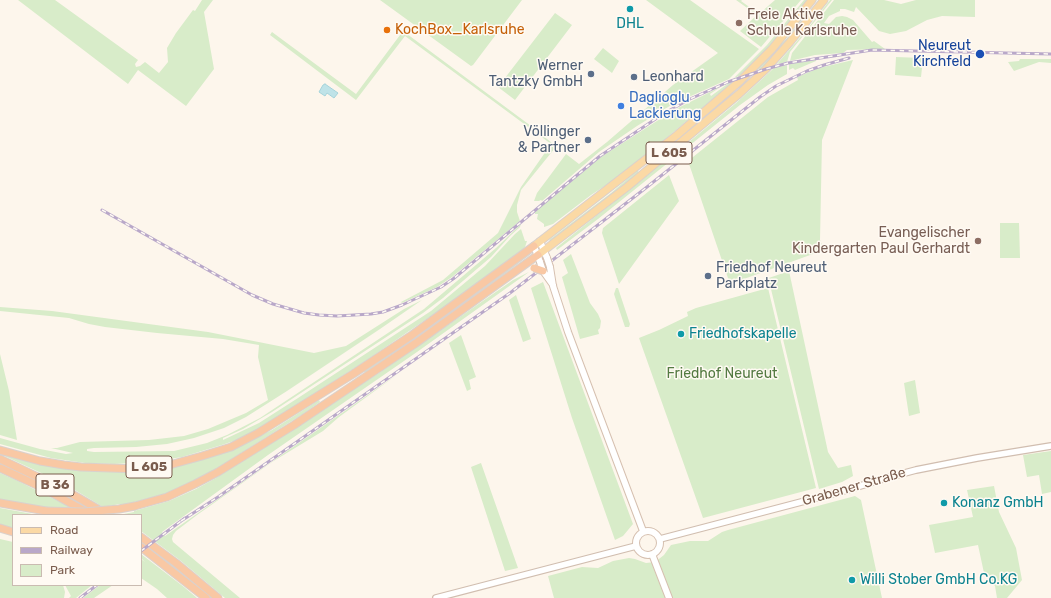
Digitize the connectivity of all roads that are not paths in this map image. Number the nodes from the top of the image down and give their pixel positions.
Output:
1 (812, 0) edge
2 (824, 0) edge
3 (537, 243) junction
4 (542, 257) junction
5 (547, 269) junction
6 (519, 270) junction
7 (1051, 446) edge
8 (0, 450) edge
9 (0, 459) edge
10 (0, 468) edge
11 (0, 503) edge
12 (90, 514) edge
13 (106, 514) edge
14 (0, 528) edge
15 (643, 531) junction
16 (12, 532) edge
17 (142, 538) edge
18 (660, 539) junction
19 (636, 546) junction
20 (142, 548) edge
21 (142, 553) edge
22 (652, 554) junction
23 (165, 565) junction
24 (206, 598) edge
25 (218, 598) edge
26 (436, 598) edge
27 (669, 598) edge

1 - 3 main road, L 605
2 - 4 main road, L 605
3 - 4 main road
3 - 8 highway, L 605
4 - 5 main road, bridge
4 - 6 highway, L 605
5 - 6 highway, bridge
5 - 15 main road
6 - 11 highway, L 605, bridge
7 - 18 street, Grabener Straße
9 - 13 highway, B 36
10 - 12 highway, B 36
14 - 16 highway
15 - 18 main road
15 - 19 main road
17 - 25 highway
18 - 22 main road
19 - 22 main road
19 - 26 street
20 - 23 highway
21 - 23 highway
22 - 27 main road
23 - 24 highway

